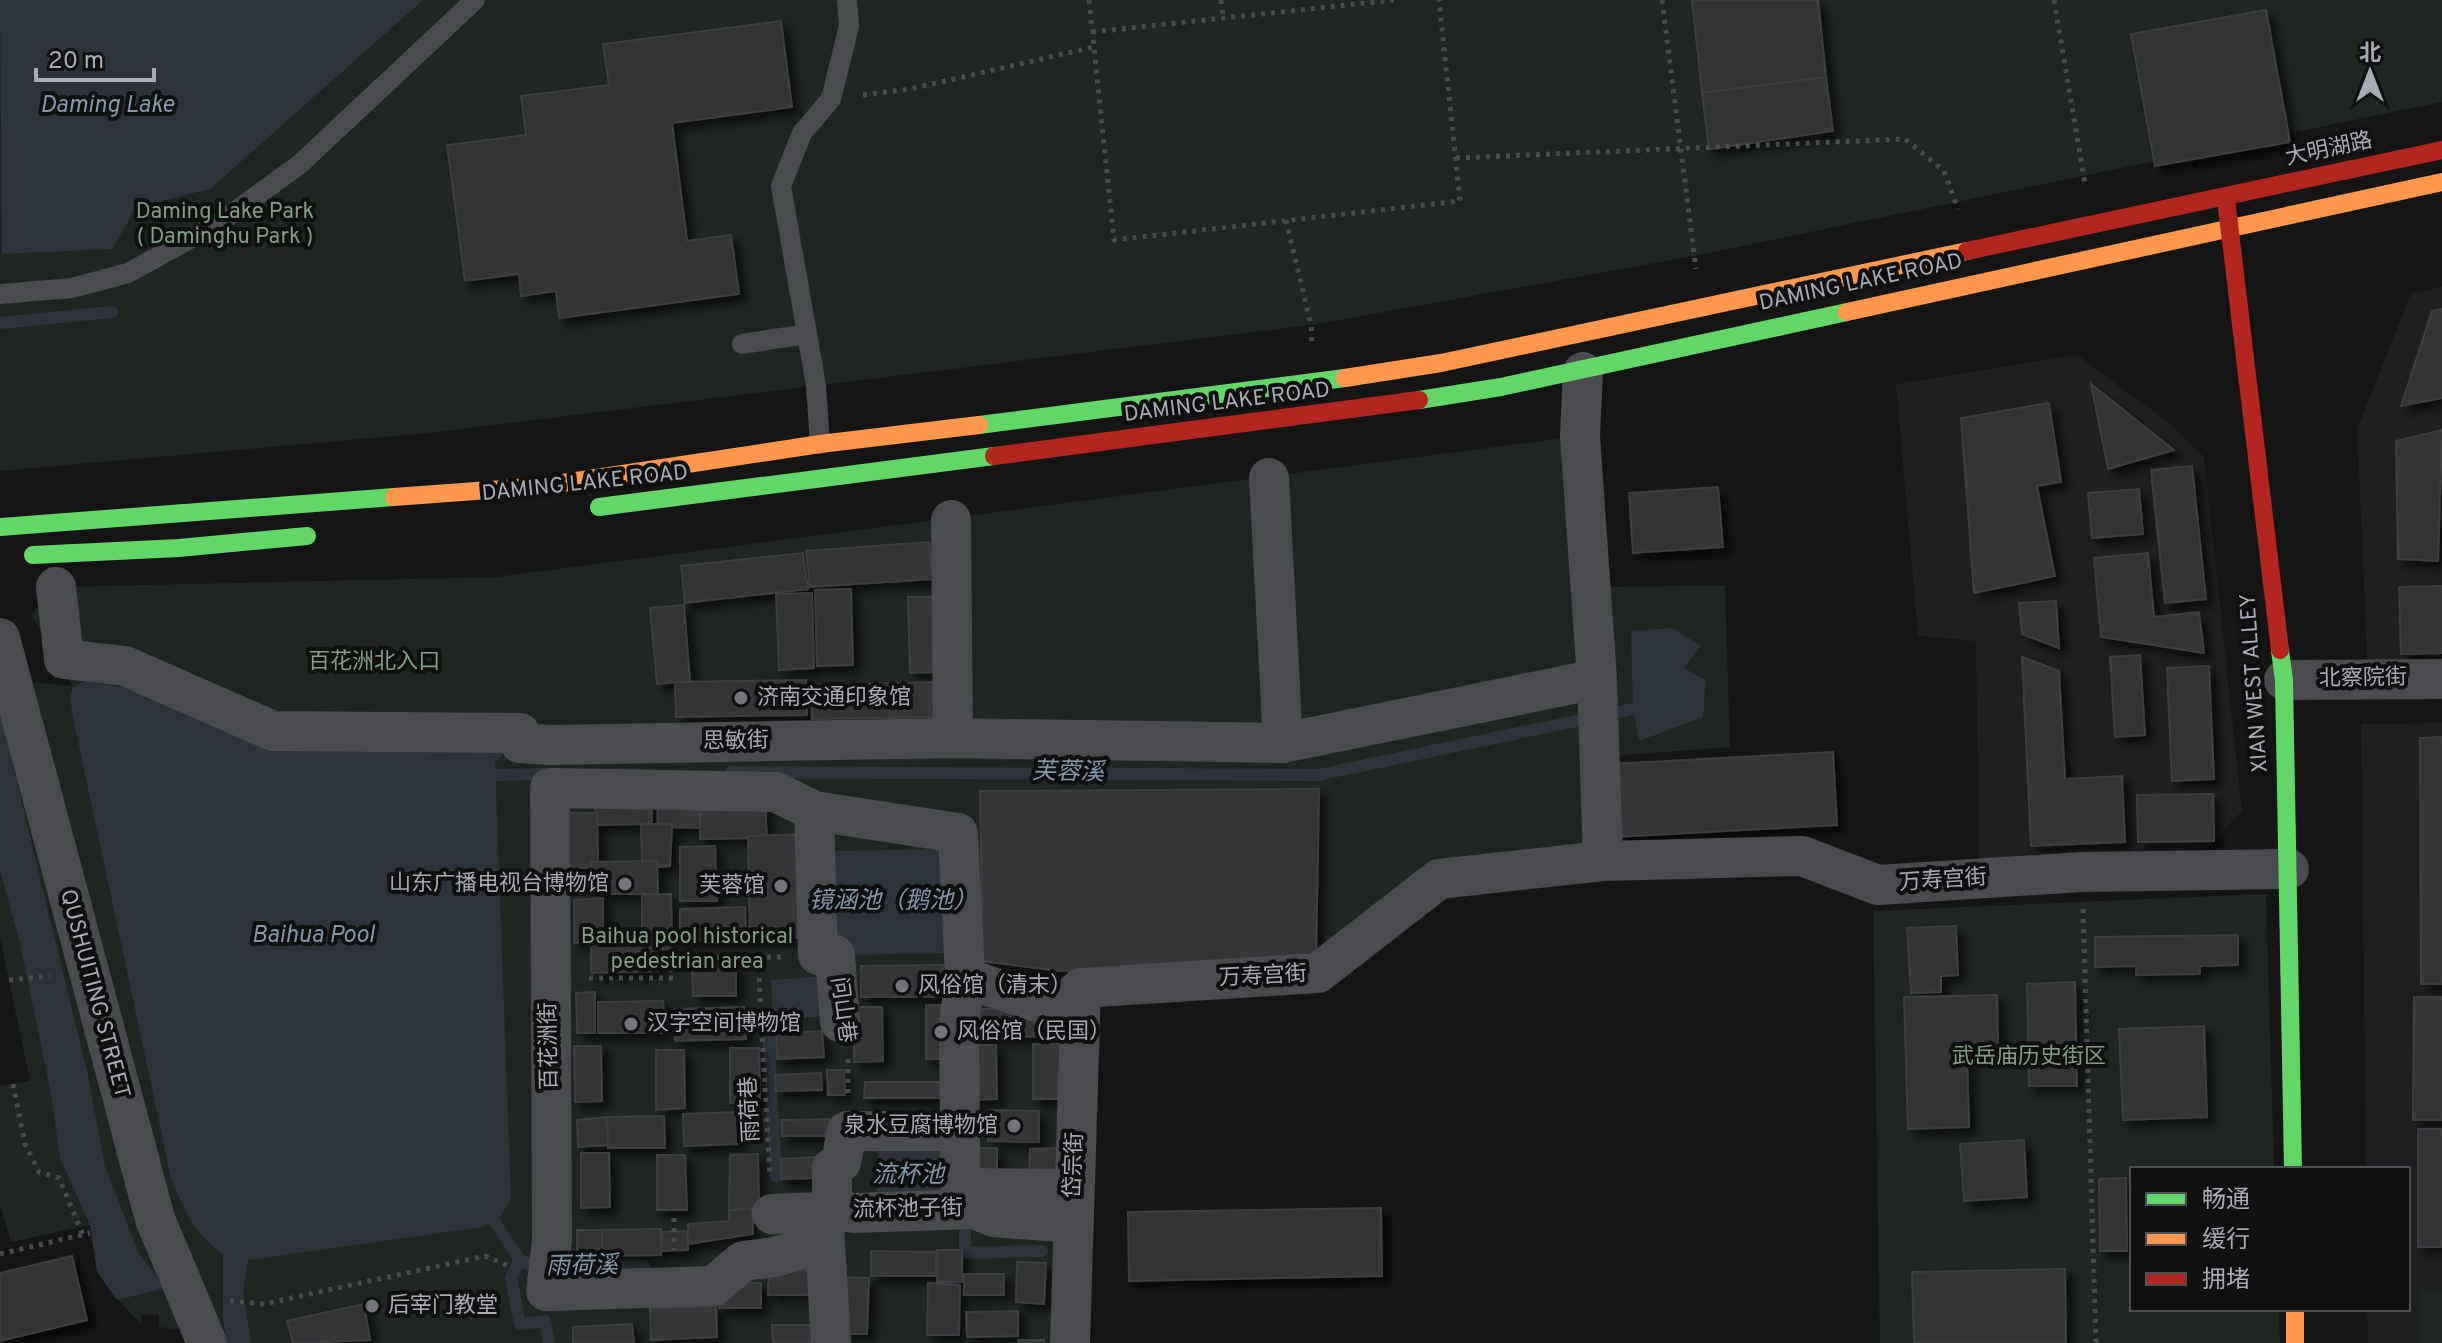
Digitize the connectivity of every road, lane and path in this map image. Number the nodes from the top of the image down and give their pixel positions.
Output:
1 (475, 0) edge
2 (847, 0) edge
3 (1089, 0) edge
4 (1221, 0) edge
5 (1305, 0) edge
6 (1394, 0) edge
7 (1439, 0) edge
8 (1662, 0) edge
9 (2054, 0) edge
10 (1306, 10) junction
11 (1223, 17) junction
12 (1092, 32) junction
13 (1094, 47) junction
14 (831, 99) junction
15 (2442, 150) edge
16 (1682, 151) junction
17 (1456, 158) junction
18 (2442, 182) edge
19 (2085, 186) dead end
20 (2226, 196) junction
21 (1958, 209) dead end
22 (1286, 220) junction
23 (2230, 229) junction
24 (1696, 271) dead end
25 (0, 294) edge
26 (807, 334) junction
27 (742, 344) dead end
28 (1583, 372) junction
29 (1313, 384) junction
30 (820, 444) junction
31 (1269, 478) dead end
32 (574, 509) dead end
33 (951, 520) dead end
34 (0, 527) edge
35 (321, 534) dead end
36 (15, 556) dead end
37 (56, 587) dead end
38 (0, 638) edge
39 (2442, 679) edge
40 (2284, 680) junction
41 (1597, 685) junction
42 (953, 738) junction
43 (1283, 743) junction
44 (814, 811) junction
45 (1603, 861) junction
46 (2289, 869) junction
47 (2082, 872) junction
48 (818, 955) junction
49 (758, 958) junction
50 (61, 975) dead end
51 (579, 978) dead end
52 (965, 978) junction
53 (9, 980) dead end
54 (1081, 988) junction
55 (840, 1022) joint
56 (13, 1084) dead end
57 (847, 1131) junction
58 (960, 1131) junction
59 (2293, 1167) edge
60 (969, 1204) junction
61 (1074, 1206) junction
62 (772, 1214) joint
63 (827, 1221) junction
64 (90, 1233) dead end
65 (83, 1235) junction
66 (0, 1254) edge
67 (548, 1268) junction
68 (252, 1303) dead end
69 (2295, 1311) edge
70 (207, 1343) edge
71 (831, 1343) edge
72 (1070, 1343) edge
73 (2096, 1343) edge
74 (2295, 1343) edge

1 - 25 lane
2 - 14 lane
3 - 12 path
4 - 11 path
5 - 10 path
6 - 10 path
7 - 17 path
8 - 16 path
9 - 19 path
10 - 11 path
11 - 12 path
12 - 13 path
13 - 14 path
13 - 22 path
14 - 26 lane
15 - 20 main road, 大明湖路
16 - 17 path
16 - 21 path
16 - 24 path
17 - 22 path
18 - 23 main road, DAMING LAKE ROAD
20 - 23 main road, XIAN WEST ALLEY
20 - 29 main road, DAMING LAKE ROAD
22 - 29 path
23 - 28 main road, DAMING LAKE ROAD
23 - 40 main road, XIAN WEST ALLEY
26 - 27 lane
26 - 30 lane
28 - 32 main road, DAMING LAKE ROAD
28 - 41 street
29 - 30 main road, DAMING LAKE ROAD
30 - 34 main road, DAMING LAKE ROAD
31 - 43 street
33 - 42 street
35 - 36 main road
37 - 42 street, 思敏街
38 - 70 street, QUSHUITING STREET
39 - 40 street, 北察院街
40 - 46 main road, XIAN WEST ALLEY
41 - 43 street, 思敏街
41 - 45 street
42 - 43 street, 思敏街
44 - 48 street, 问山巷
44 - 52 street
44 - 67 street, 百花洲街
45 - 47 street, 万寿宫街
45 - 54 street, 万寿宫街
46 - 47 street, 万寿宫街
46 - 59 main road, XIAN WEST ALLEY
47 - 73 path
48 - 49 path
48 - 55 street, 问山巷
49 - 51 path
49 - 62 path, 雨荷巷
50 - 53 path
52 - 54 street
52 - 58 street
54 - 61 street, 岱宗街
55 - 57 path, 问山巷
56 - 65 path
57 - 58 street
57 - 63 street
58 - 60 street
60 - 61 street, 流杯池子街
60 - 63 street, 流杯池子街
61 - 72 street, 岱宗街
62 - 63 street
63 - 67 street, 流杯池子街
63 - 71 street
64 - 65 path
65 - 66 path
67 - 68 path
69 - 74 main road

